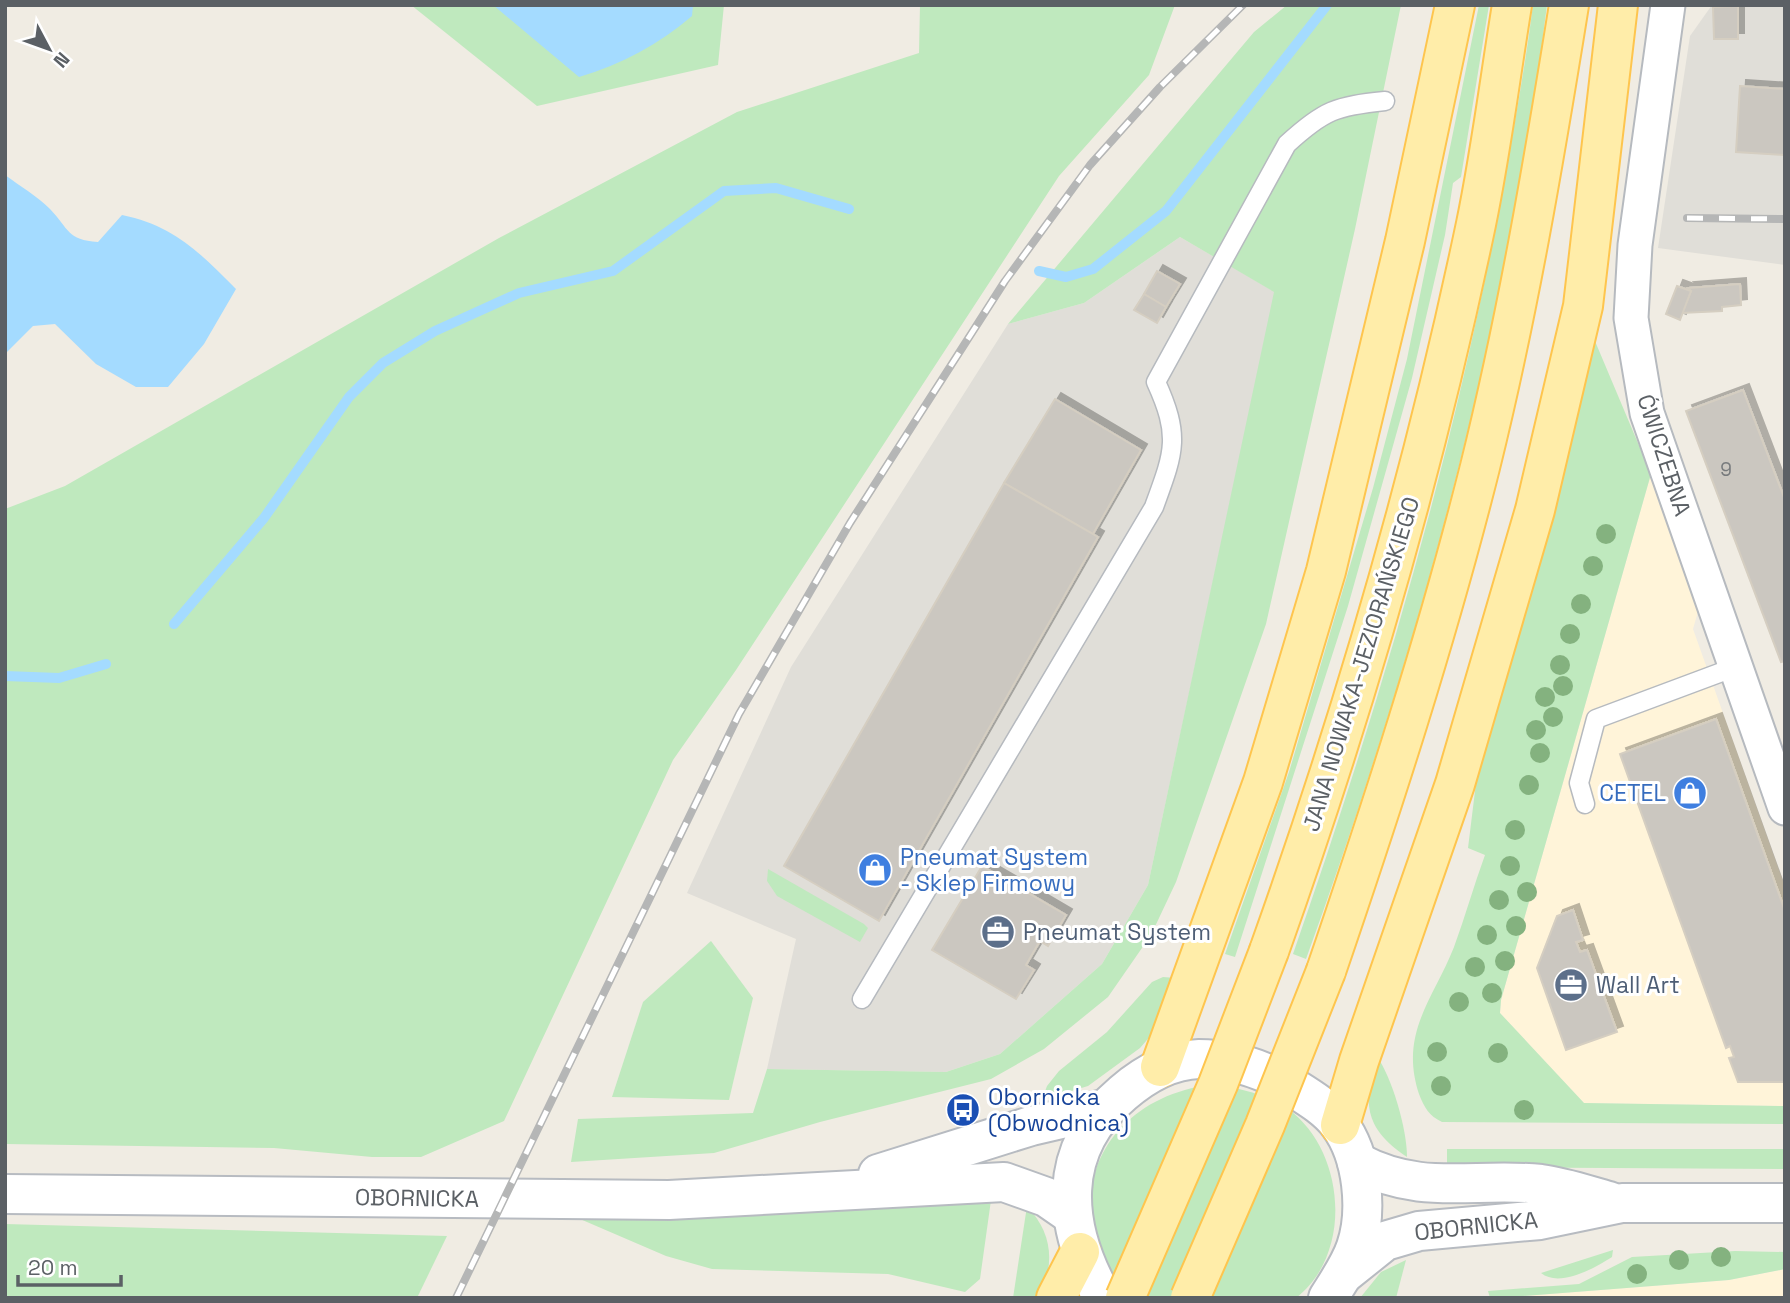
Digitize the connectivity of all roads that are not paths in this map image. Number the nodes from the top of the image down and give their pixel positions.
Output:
1 (1455, 5) edge
2 (1512, 5) edge
3 (1569, 5) edge
4 (1618, 5) edge
5 (1668, 5) edge
6 (1385, 101) dead end
7 (1738, 666) junction
8 (1585, 804) dead end
9 (1785, 807) edge
10 (862, 999) dead end
11 (1160, 1067) junction
12 (1104, 1109) junction
13 (1340, 1125) junction
14 (1357, 1162) junction
15 (829, 1189) junction
16 (5, 1194) edge
17 (1622, 1203) junction
18 (1785, 1203) edge
19 (1072, 1215) junction
20 (1080, 1252) junction
21 (1335, 1286) edge
22 (1056, 1298) edge
23 (1103, 1298) edge
24 (1125, 1298) edge
25 (1190, 1298) edge

1 - 11 main road
2 - 24 main road, JANA NOWAKA-JEZIORAŃSKIEGO, bridge
3 - 25 main road, bridge
4 - 13 main road
5 - 7 street, ĆWICZEBNA
6 - 10 lane
7 - 8 lane
7 - 9 street, ĆWICZEBNA
11 - 12 main road
11 - 13 main road
12 - 15 main road, OBORNICKA
12 - 19 main road
13 - 14 main road
14 - 17 main road, OBORNICKA
14 - 21 main road
15 - 16 main road, OBORNICKA
15 - 19 main road, OBORNICKA
17 - 18 main road, OBORNICKA
17 - 21 main road, OBORNICKA
19 - 20 main road
20 - 22 main road
20 - 23 main road

